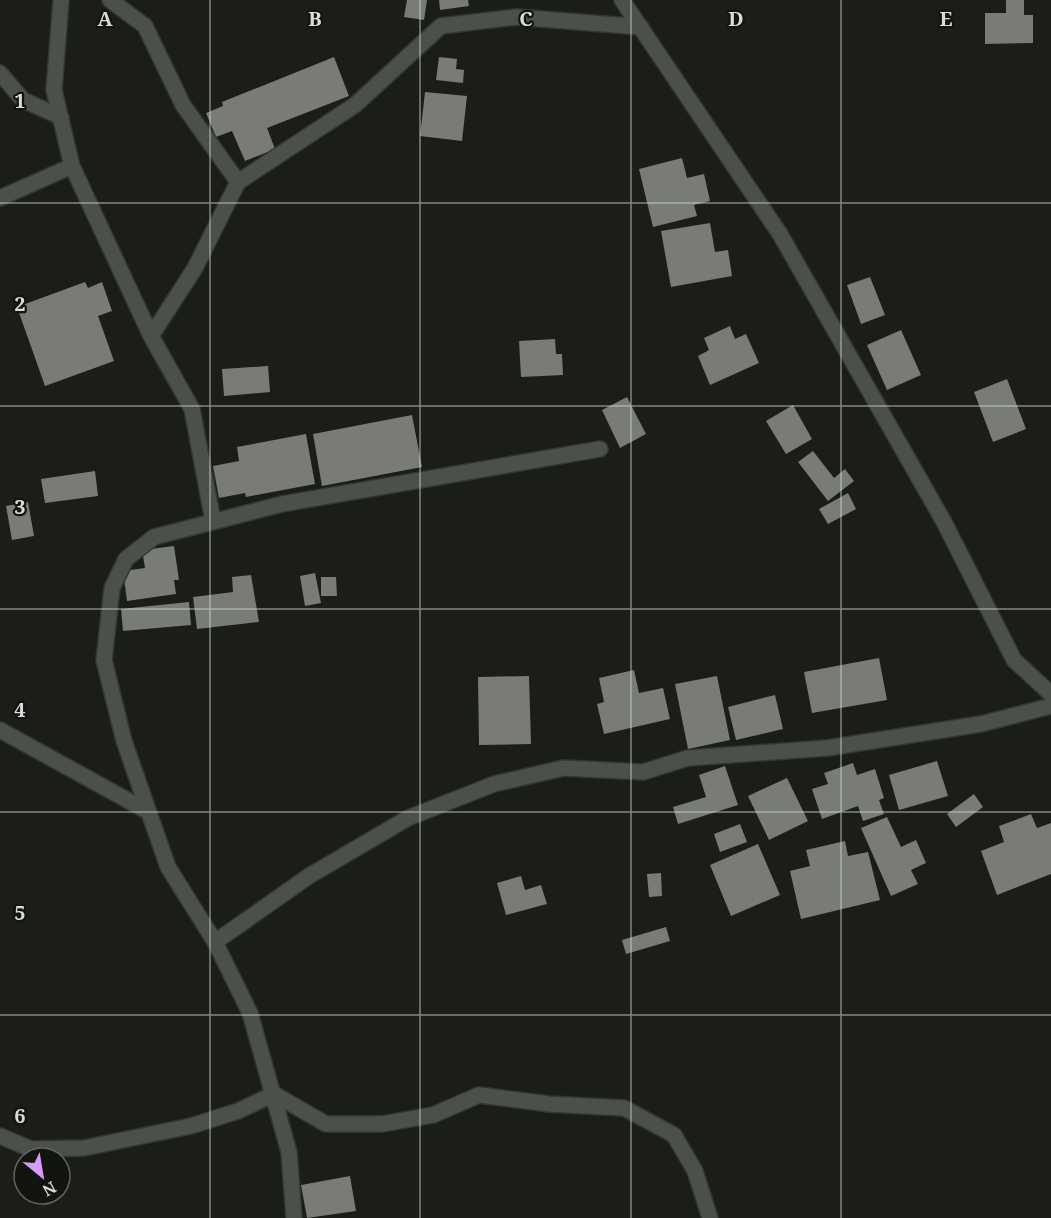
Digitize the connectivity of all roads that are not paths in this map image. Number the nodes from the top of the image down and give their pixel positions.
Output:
1 (61, 0) edge
2 (110, 0) edge
3 (622, 0) edge
4 (641, 27) junction
5 (0, 73) edge
6 (61, 117) junction
7 (72, 166) junction
8 (238, 182) junction
9 (0, 198) edge
10 (152, 336) junction
11 (600, 449) dead end
12 (213, 521) junction
13 (1051, 694) edge
14 (1051, 706) edge
15 (0, 730) edge
16 (149, 812) junction
17 (215, 942) junction
18 (274, 1094) junction
19 (0, 1136) edge
20 (294, 1218) edge
21 (710, 1218) edge

1 - 6 street
2 - 8 street
3 - 4 street
4 - 8 street
4 - 13 street
5 - 6 street
6 - 7 street
7 - 9 street
7 - 10 street
8 - 10 street
10 - 12 street
11 - 12 street
12 - 16 street
14 - 17 street
15 - 16 street
16 - 17 street
17 - 18 street
18 - 19 street
18 - 20 street
18 - 21 street

